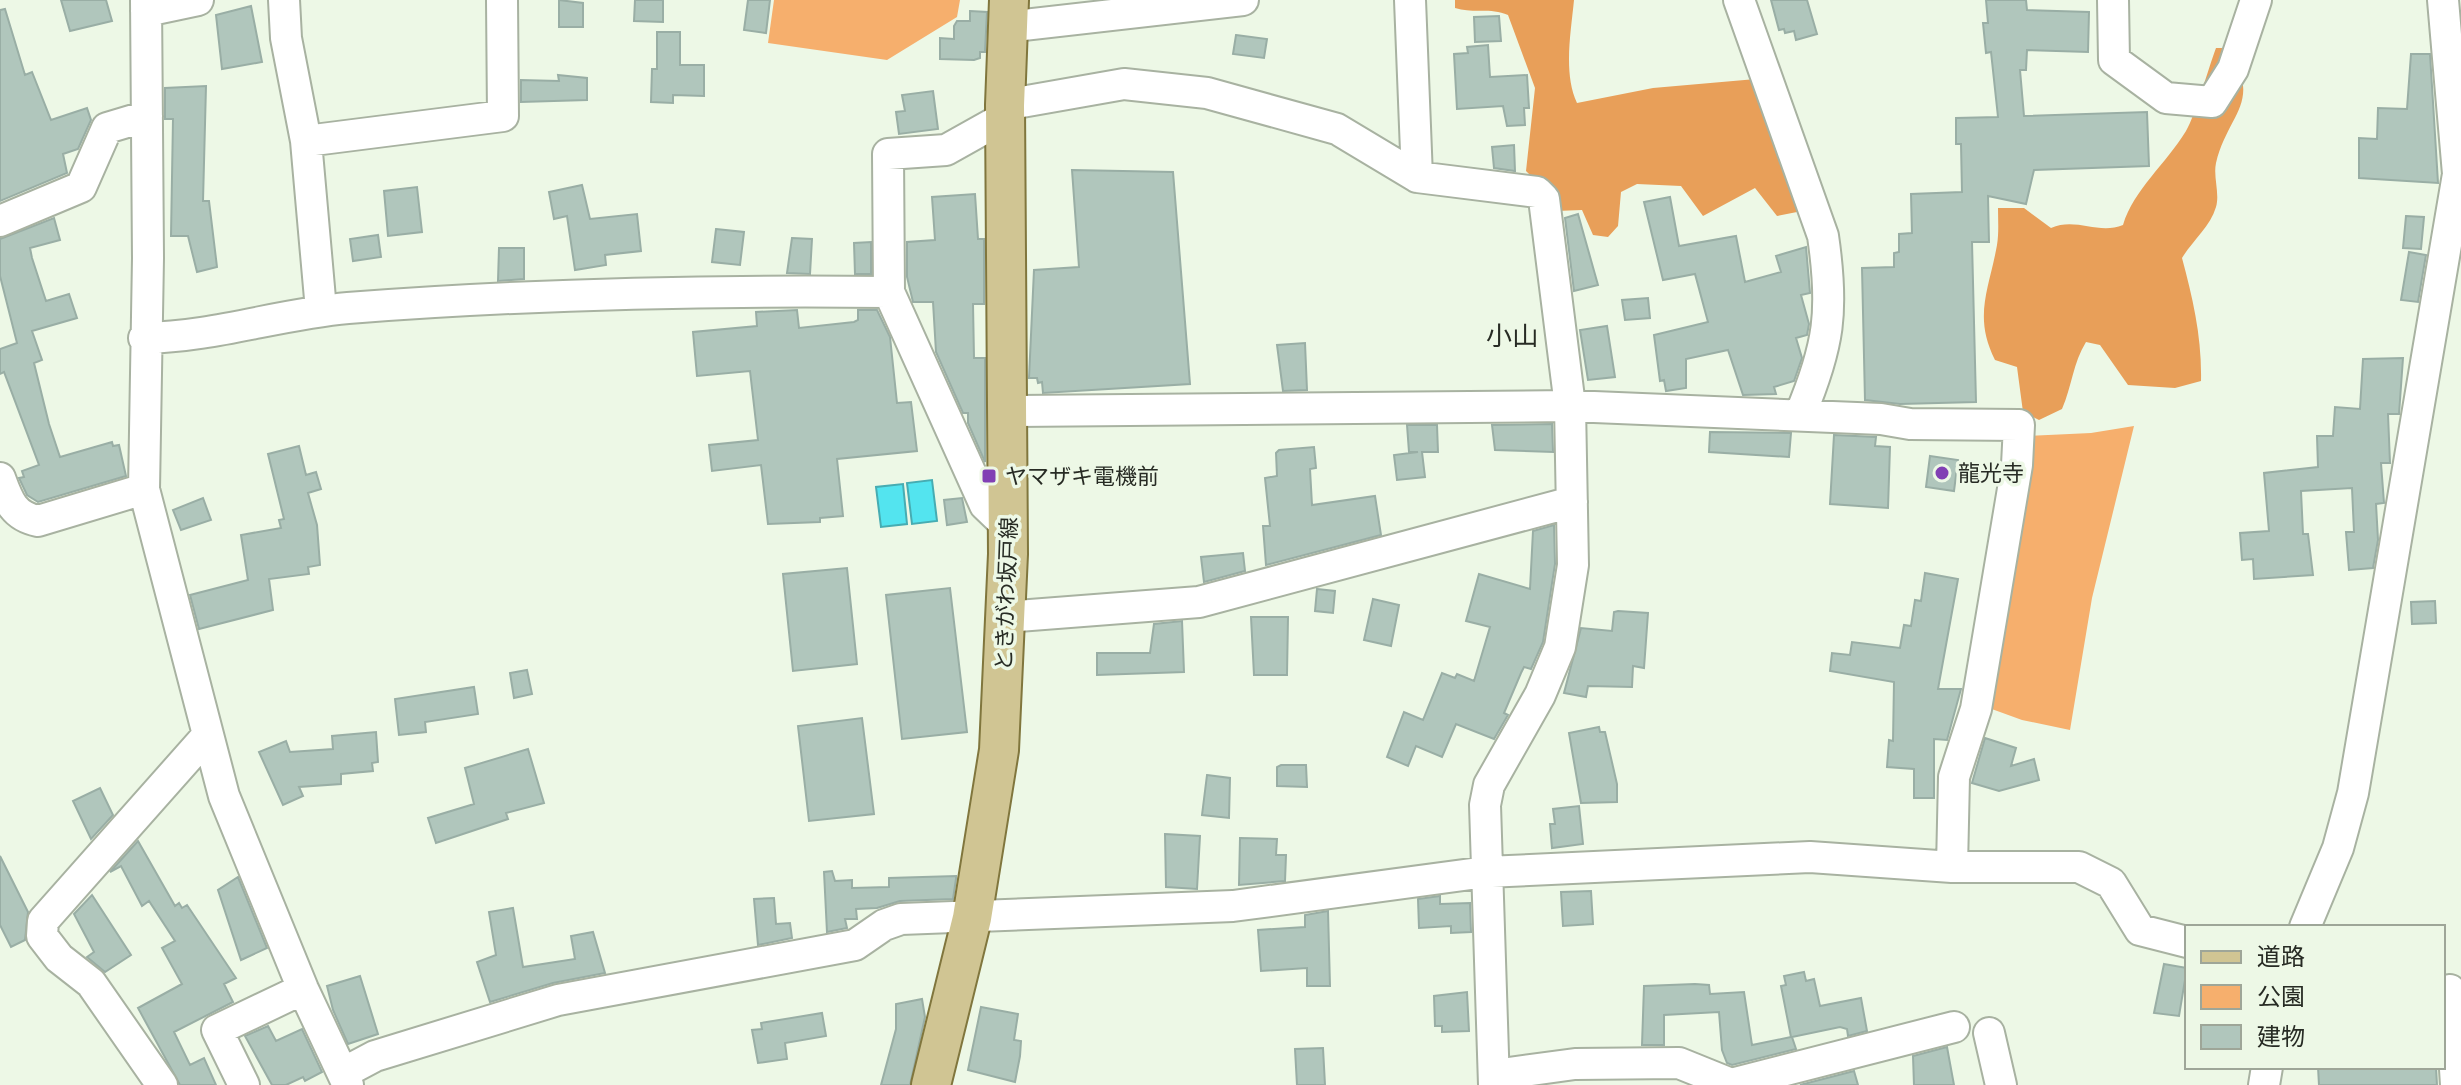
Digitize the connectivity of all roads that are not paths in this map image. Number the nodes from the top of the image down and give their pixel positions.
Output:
1 (198, 0) edge
2 (284, 0) edge
3 (502, 0) edge
4 (1243, 0) edge
5 (1410, 0) edge
6 (1739, 0) edge
7 (2113, 0) edge
8 (2256, 0) edge
9 (2443, 0) edge
10 (146, 5) edge
11 (1008, 13) edge
12 (1005, 111) junction
13 (147, 116) junction
14 (306, 141) junction
15 (1417, 177) junction
16 (0, 221) edge
17 (889, 292) junction
18 (321, 310) junction
19 (2447, 327) edge
20 (144, 338) junction
21 (1570, 406) junction
22 (1009, 411) junction
23 (1800, 415) junction
24 (0, 478) edge
25 (144, 489) junction
26 (1572, 502) junction
27 (1009, 528) junction
28 (1005, 617) junction
29 (207, 736) junction
30 (1952, 867) junction
31 (1486, 872) junction
32 (972, 918) junction
33 (2306, 925) edge
34 (2185, 941) edge
35 (303, 989) junction
36 (2451, 990) edge
37 (1954, 1027) dead end
38 (1989, 1033) dead end
39 (345, 1079) edge
40 (1494, 1080) edge
41 (1742, 1083) edge
42 (162, 1085) edge
43 (244, 1085) edge
44 (931, 1085) edge
45 (2001, 1085) edge
46 (2456, 1085) edge

1 - 10 street
2 - 14 street
3 - 14 street
4 - 11 street
5 - 15 street
6 - 23 street
7 - 8 street
9 - 19 street
10 - 13 street
11 - 12 main road, ときがわ坂戸線
12 - 15 street
12 - 17 street
12 - 22 main road, ときがわ坂戸線
13 - 16 street
13 - 20 street
14 - 18 street
15 - 21 street
17 - 18 street
17 - 27 street
18 - 20 street
19 - 33 street
20 - 25 street
21 - 22 street
21 - 23 street
21 - 26 street
22 - 27 main road, ときがわ坂戸線
23 - 30 street
24 - 25 street
25 - 29 street
26 - 28 street
26 - 31 street
27 - 28 main road, ときがわ坂戸線
28 - 32 main road, ときがわ坂戸線
29 - 35 street
29 - 42 street
30 - 31 street
30 - 34 street
31 - 32 street
31 - 40 street
32 - 39 street
32 - 44 main road, ときがわ坂戸線
35 - 39 street
35 - 43 street
36 - 46 street
37 - 41 street
38 - 45 street
40 - 41 street

